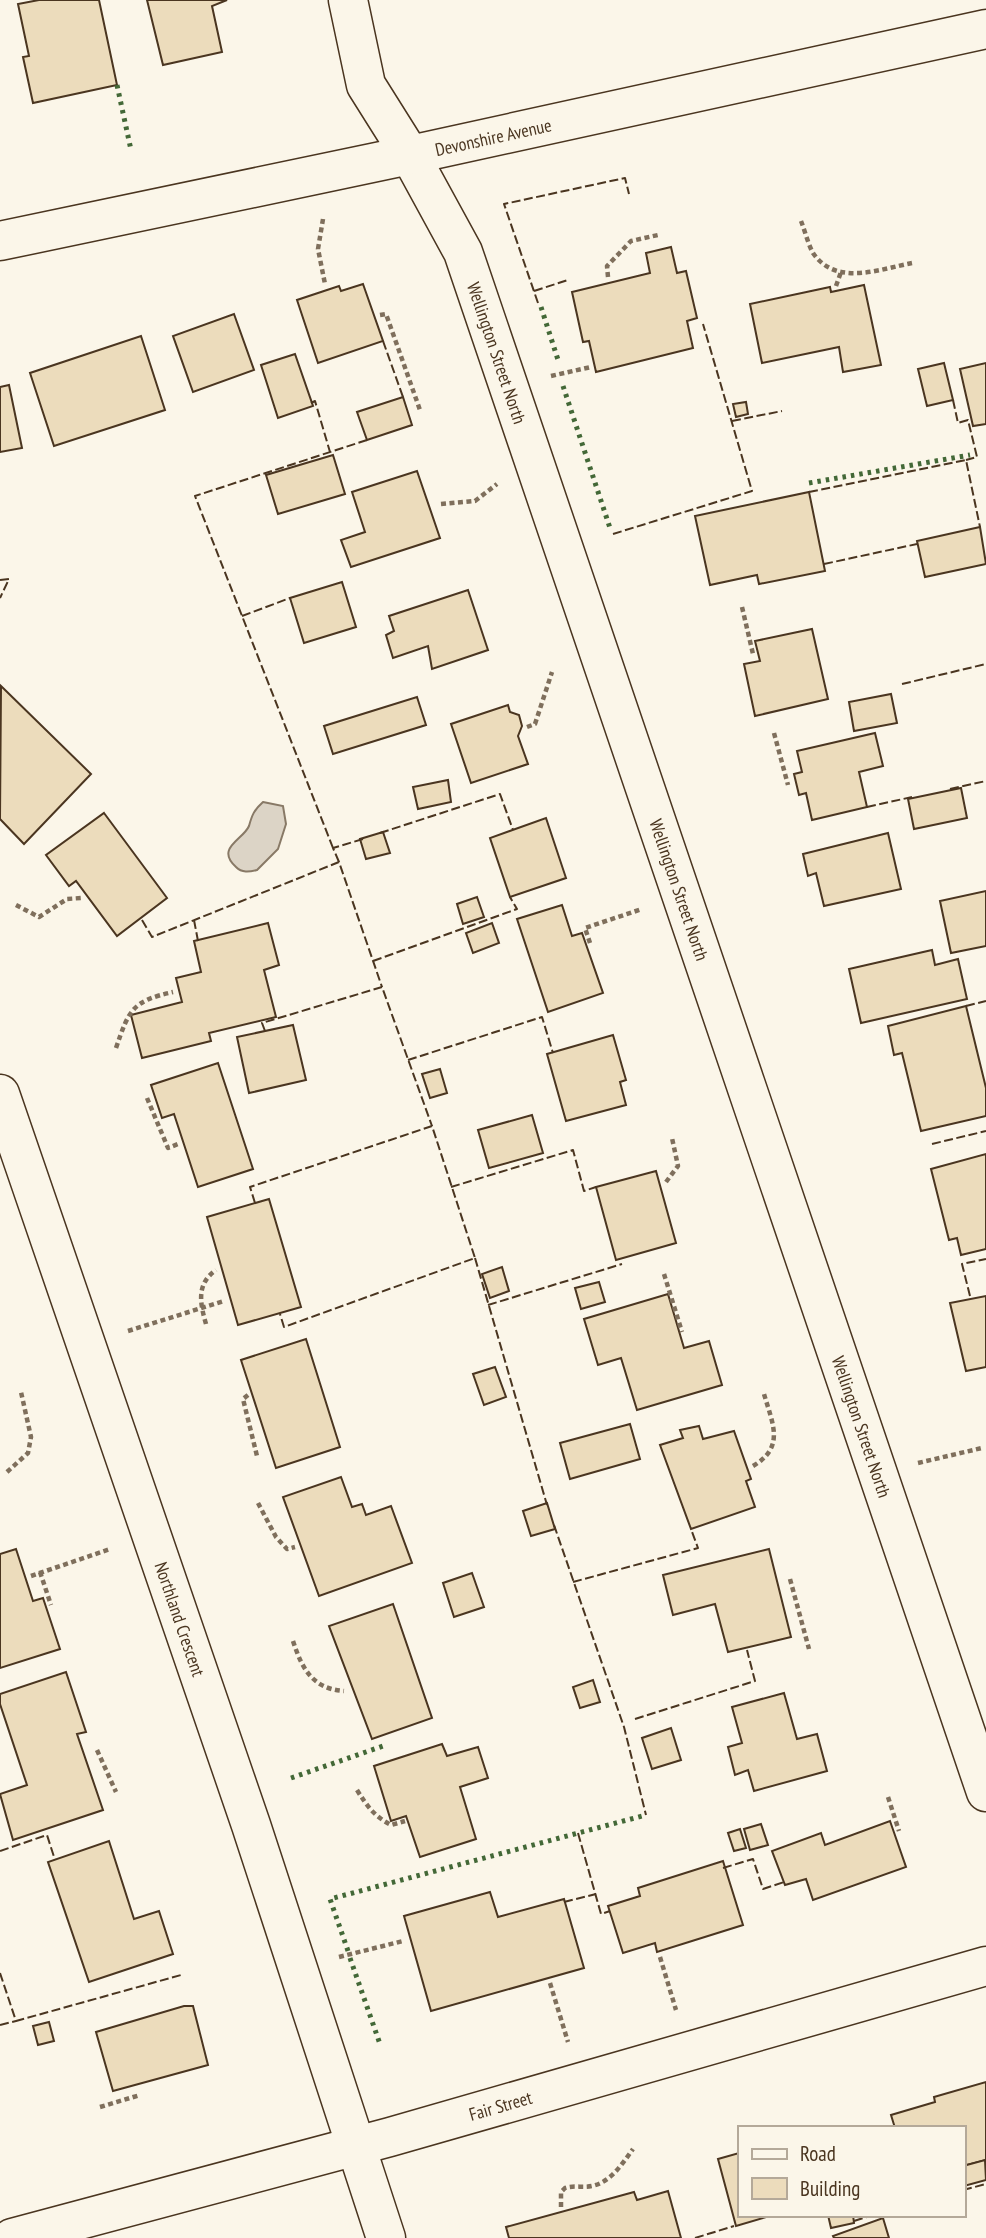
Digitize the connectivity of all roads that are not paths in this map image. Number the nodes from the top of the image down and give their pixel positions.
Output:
1 (348, 0) edge
2 (986, 29) edge
3 (410, 155) junction
4 (0, 241) edge
5 (0, 1094) edge
6 (986, 1793) edge
7 (986, 1966) edge
8 (355, 2146) junction
9 (12, 2238) edge
10 (386, 2238) edge

1 - 3 street, Wellington Street North
2 - 3 street, Devonshire Avenue
3 - 4 street, Devonshire Avenue
3 - 6 street, Wellington Street North
5 - 8 street, Northland Crescent
7 - 8 street, Fair Street
8 - 9 street, Fair Street
8 - 10 street, Northland Crescent

